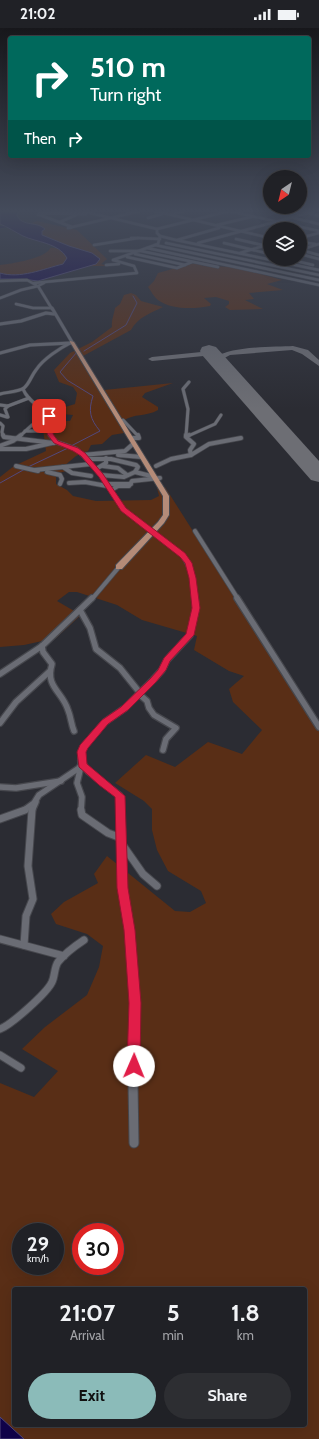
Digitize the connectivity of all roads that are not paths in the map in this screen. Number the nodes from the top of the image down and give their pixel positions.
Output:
1 (105, 277) edge
2 (285, 277) edge
3 (305, 277) edge
4 (319, 280) edge
5 (0, 281) edge
6 (34, 283) junction
7 (44, 283) junction
8 (319, 285) edge
9 (38, 286) junction
10 (0, 298) edge
11 (16, 304) dead end
12 (50, 308) junction
13 (54, 314) junction
14 (0, 324) edge
15 (71, 343) junction
16 (0, 353) edge
17 (190, 382) dead end
18 (23, 388) junction
19 (0, 394) edge
20 (29, 398) junction
21 (0, 405) edge
22 (8, 406) junction
23 (0, 415) edge
24 (221, 415) dead end
25 (49, 416) junction
26 (123, 420) dead end
27 (0, 423) edge
28 (25, 431) junction
29 (50, 431) junction
30 (186, 436) junction
31 (241, 438) dead end
32 (15, 439) junction
33 (134, 440) junction
34 (55, 442) junction
35 (0, 446) edge
36 (0, 449) edge
37 (83, 455) junction
38 (190, 455) junction
39 (142, 457) junction
40 (87, 459) junction
41 (105, 459) junction
42 (91, 464) junction
43 (16, 466) dead end
44 (102, 466) junction
45 (156, 466) dead end
46 (63, 467) junction
47 (35, 470) junction
48 (96, 470) junction
49 (136, 472) junction
50 (128, 475) junction
51 (92, 476) dead end
52 (101, 476) junction
53 (156, 478) junction
54 (69, 482) dead end
55 (132, 482) junction
56 (60, 484) dead end
57 (107, 485) junction
58 (111, 490) junction
59 (195, 531) dead end
60 (154, 532) junction
61 (119, 567) joint
62 (80, 610) junction
63 (42, 646) junction
64 (50, 671) junction
65 (0, 674) edge
66 (140, 694) junction
67 (0, 723) edge
68 (319, 728) edge
69 (74, 731) dead end
70 (163, 750) dead end
71 (81, 763) junction
72 (62, 781) junction
73 (0, 787) edge
74 (36, 801) junction
75 (0, 819) edge
76 (122, 841) junction
77 (157, 886) dead end
78 (0, 939) edge
79 (84, 940) dead end
80 (24, 945) junction
81 (64, 956) junction
82 (0, 1030) edge
83 (0, 1055) edge
84 (21, 1068) dead end
85 (134, 1144) dead end

1 - 7 street
2 - 8 street
3 - 4 street
5 - 6 street
6 - 7 street
6 - 9 street
7 - 9 street
9 - 10 street
9 - 12 street
11 - 12 street
12 - 13 street
13 - 14 street
13 - 15 street
15 - 16 street
15 - 18 street
15 - 33 main road
17 - 30 street
18 - 19 street
18 - 20 street
20 - 22 street
20 - 25 street
21 - 22 street
22 - 23 street
24 - 30 street
25 - 28 street
25 - 29 street
26 - 33 street
27 - 32 street
28 - 29 street
28 - 32 street
29 - 34 street
30 - 38 street
31 - 38 street
32 - 34 street
32 - 35 street
33 - 37 street
33 - 39 main road
34 - 36 street
34 - 37 street
37 - 40 street
38 - 45 street
39 - 41 street
39 - 53 main road
40 - 41 street
40 - 42 street
41 - 44 street
41 - 49 street
42 - 46 street
42 - 48 street
43 - 47 street
44 - 48 street
44 - 50 street
46 - 47 street
46 - 51 street
47 - 56 street
48 - 52 street
49 - 50 street
49 - 53 street
49 - 55 street
50 - 52 street
52 - 57 street
53 - 55 street
53 - 60 main road
54 - 57 street
55 - 57 street
55 - 58 street
57 - 58 street
58 - 60 street
59 - 68 street
60 - 61 main road
60 - 66 street
61 - 62 street
62 - 63 street
62 - 66 street
63 - 64 street
63 - 65 street
64 - 67 street
64 - 69 street
66 - 70 street
66 - 71 street
71 - 72 street
71 - 76 street
71 - 76 street
72 - 73 street
72 - 74 street
74 - 75 street
74 - 80 street
76 - 77 street
76 - 85 street
78 - 80 street
79 - 81 street
80 - 81 street
81 - 82 street
83 - 84 street

